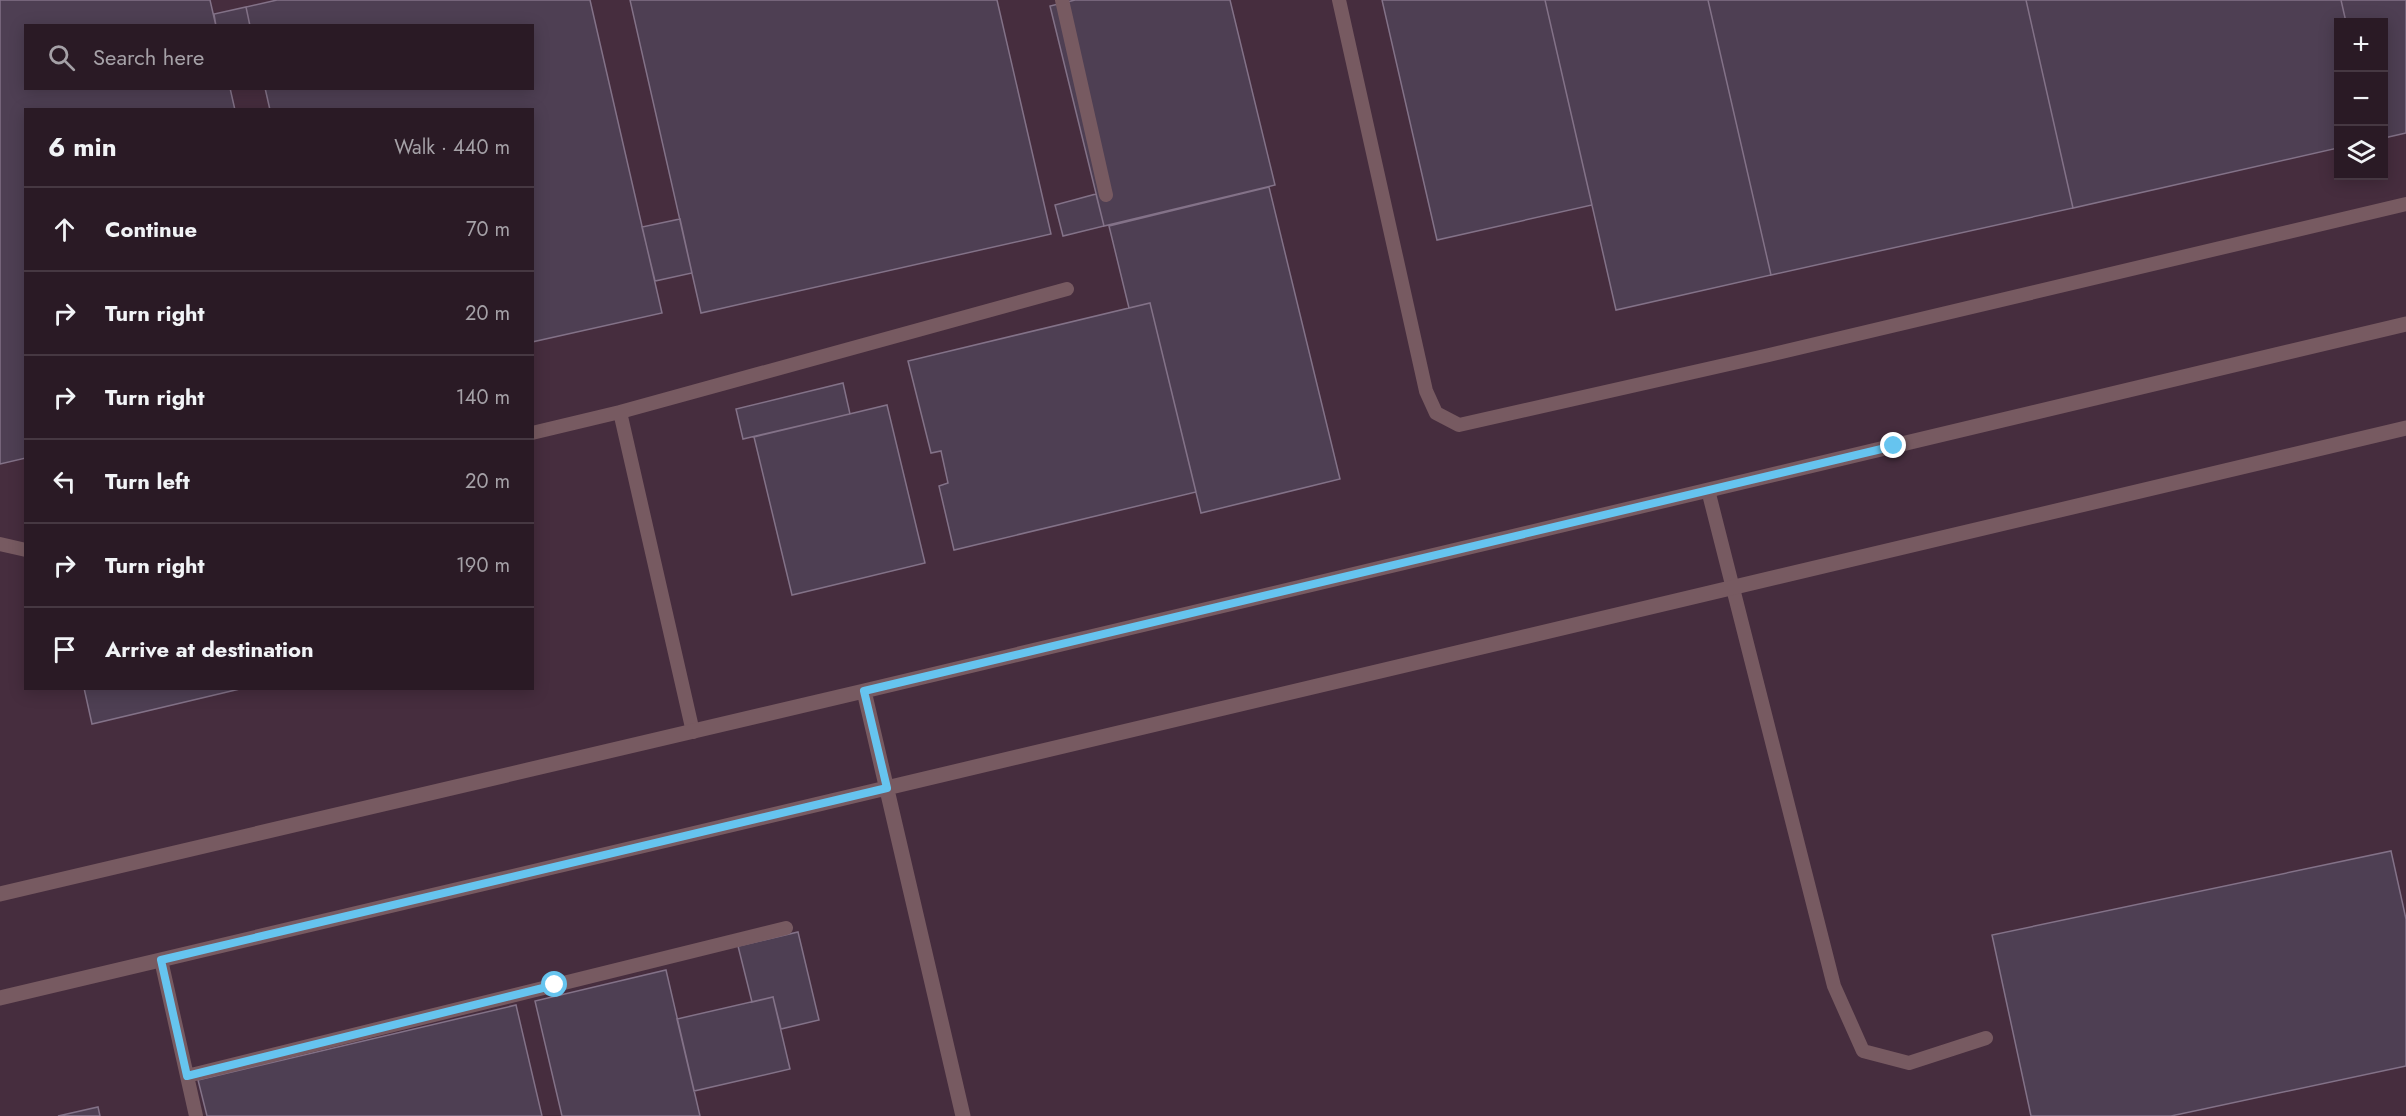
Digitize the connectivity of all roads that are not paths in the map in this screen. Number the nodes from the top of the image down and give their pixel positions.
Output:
1 (1062, 0) edge
2 (1339, 0) edge
3 (1106, 195) dead end
4 (2406, 204) edge
5 (1067, 289) dead end
6 (2406, 324) edge
7 (620, 412) junction
8 (2406, 428) edge
9 (534, 433) edge
10 (1708, 490) junction
11 (0, 544) edge
12 (24, 550) edge
13 (1734, 587) junction
14 (864, 691) junction
15 (693, 732) junction
16 (887, 788) junction
17 (1, 891) edge
18 (786, 928) dead end
19 (161, 960) junction
20 (0, 998) edge
21 (1986, 1038) dead end
22 (187, 1076) junction
23 (196, 1116) edge
24 (963, 1116) edge

1 - 3 lane
2 - 4 lane
5 - 7 lane
6 - 10 street
7 - 9 lane
7 - 15 lane
8 - 13 street
10 - 13 lane
10 - 14 street
11 - 12 lane
13 - 16 street
13 - 21 lane
14 - 15 street
14 - 16 street
15 - 17 street
16 - 19 street
16 - 24 street
18 - 22 lane
19 - 20 street
19 - 22 lane
22 - 23 lane

